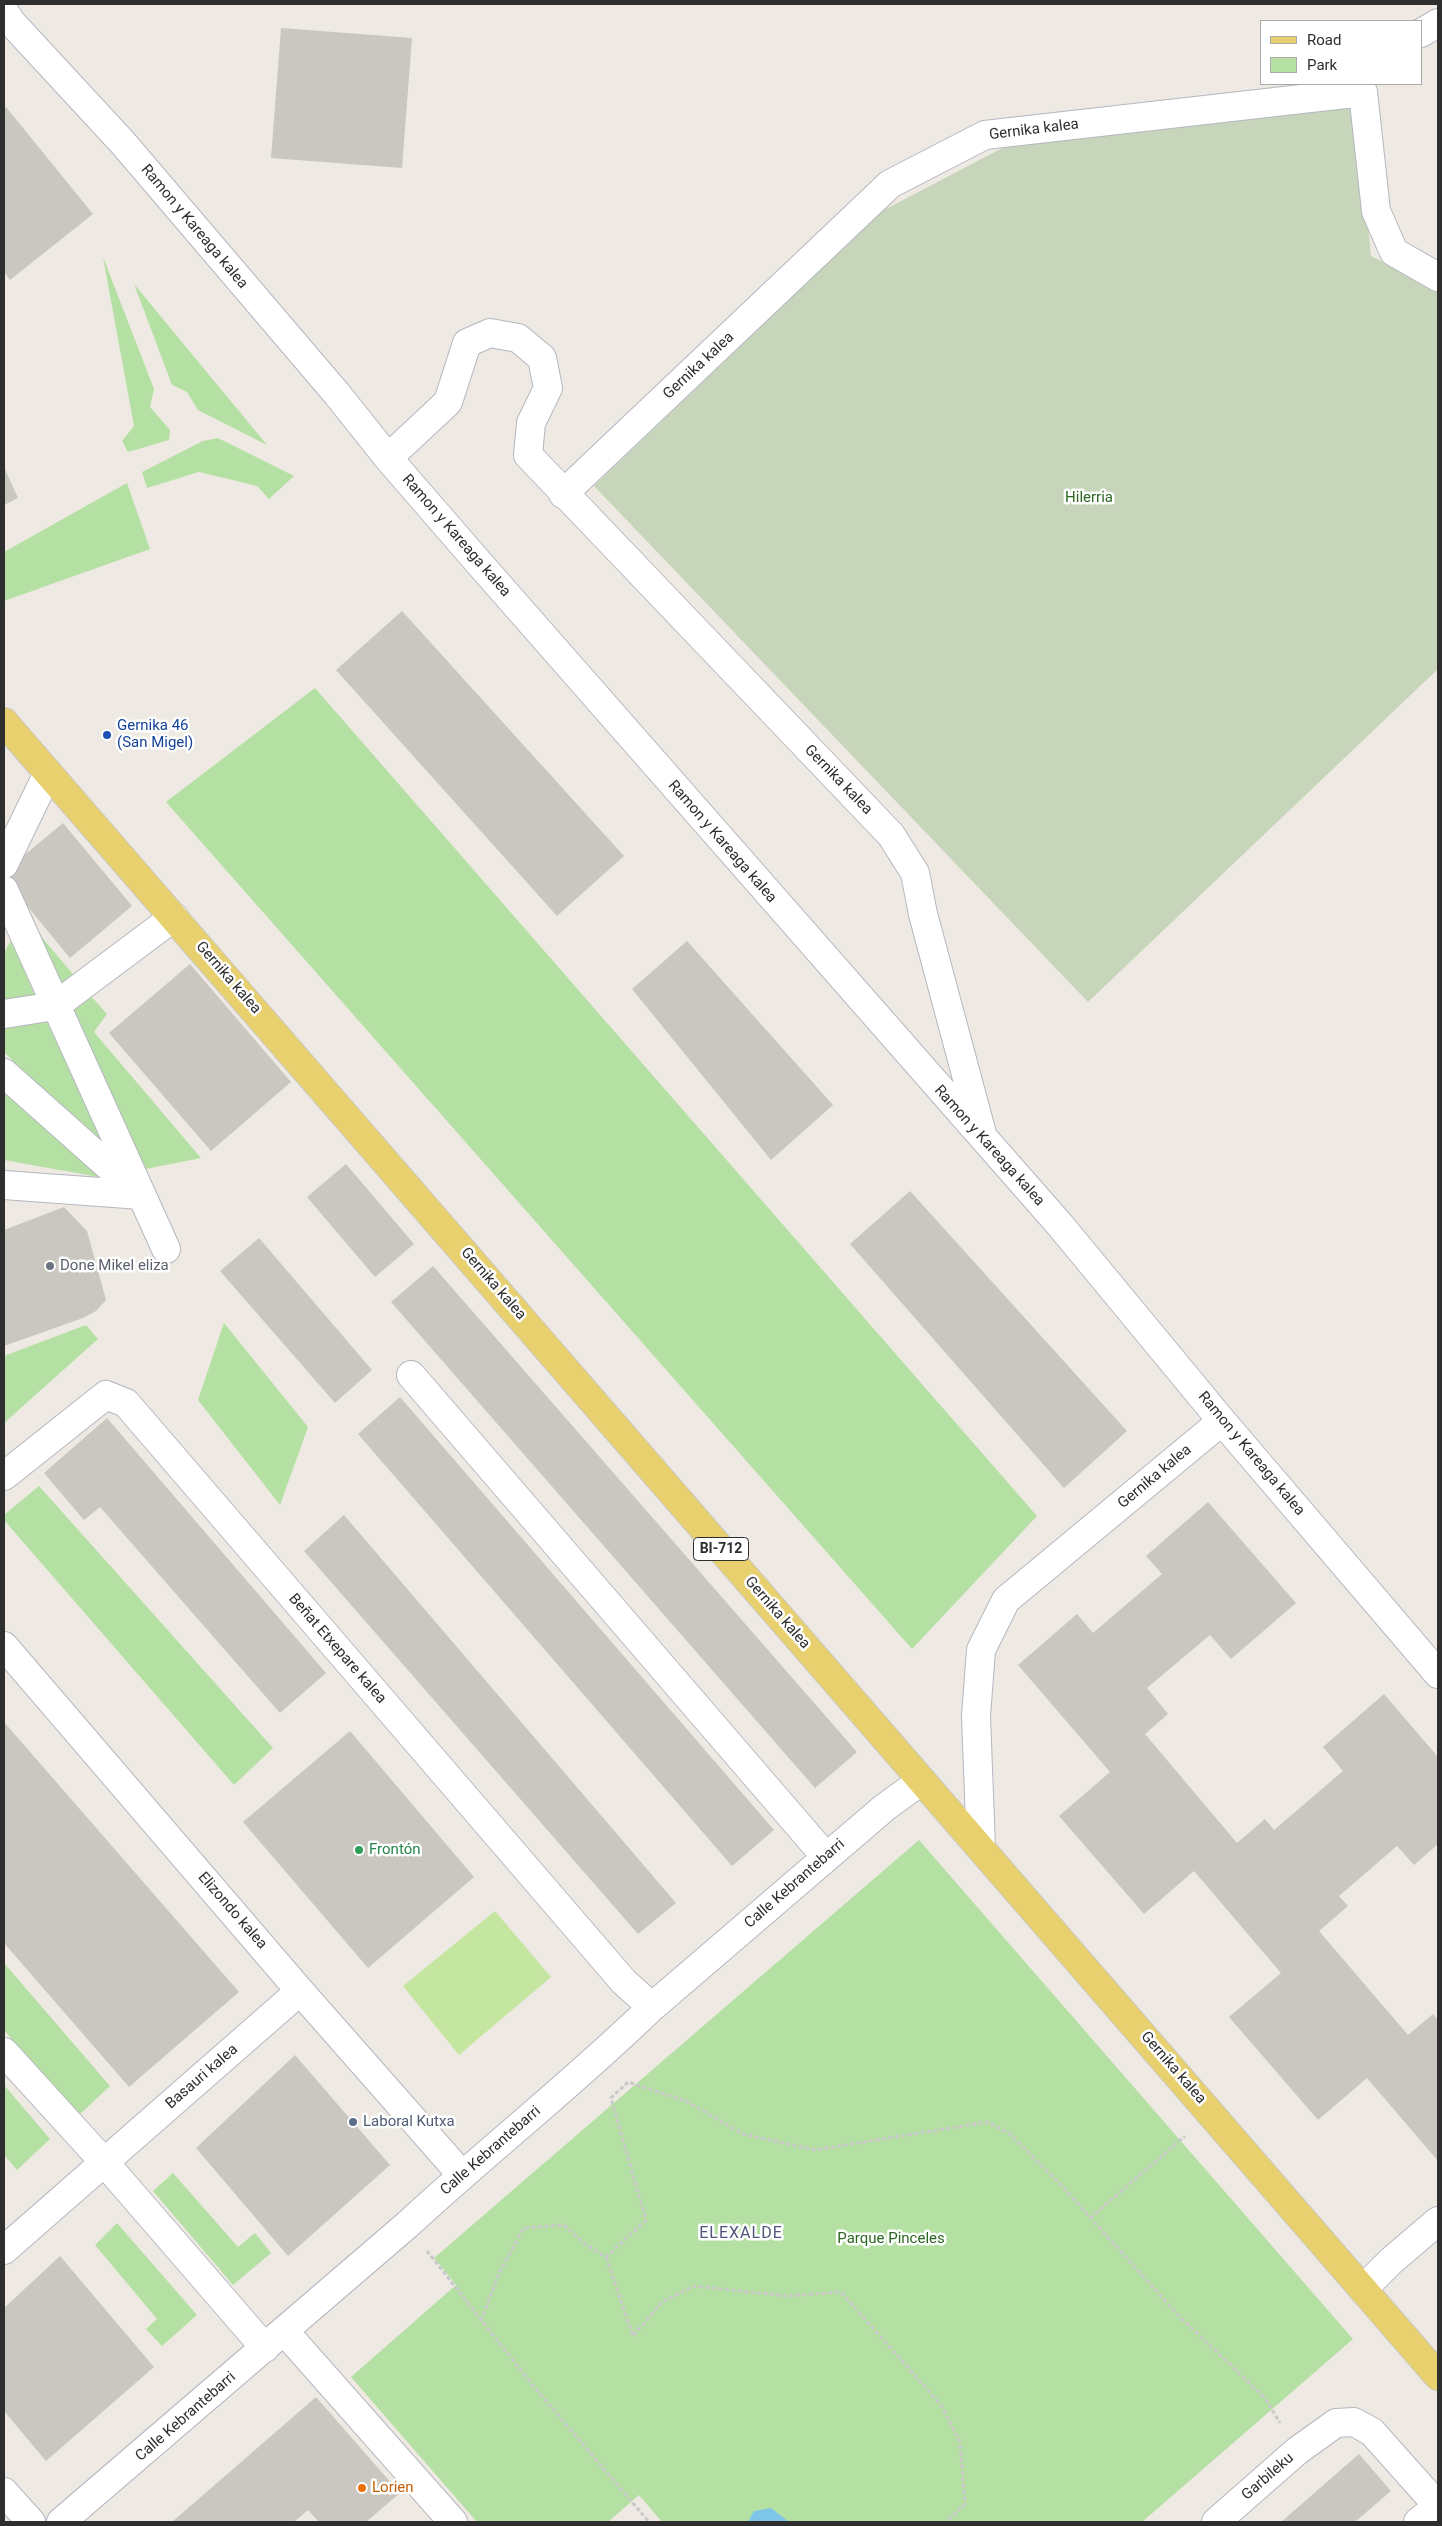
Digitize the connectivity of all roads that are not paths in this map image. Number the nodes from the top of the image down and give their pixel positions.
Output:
1 (4, 10) edge
2 (1438, 23) edge
3 (1422, 32) edge
4 (1367, 88) edge
5 (1438, 277) edge
6 (388, 458) junction
7 (564, 494) junction
8 (4, 722) edge
9 (48, 773) junction
10 (4, 864) edge
11 (7, 911) edge
12 (174, 917) junction
13 (55, 1006) junction
14 (4, 1014) edge
15 (4, 1073) edge
16 (983, 1140) junction
17 (4, 1185) edge
18 (141, 1195) junction
19 (166, 1249) dead end
20 (410, 1375) dead end
21 (1222, 1421) junction
22 (4, 1476) edge
23 (4, 1646) edge
24 (1438, 1674) edge
25 (922, 1780) junction
26 (981, 1848) junction
27 (826, 1857) junction
28 (300, 1991) junction
29 (652, 2007) junction
30 (4, 2052) edge
31 (105, 2163) junction
32 (462, 2175) junction
33 (1438, 2220) edge
34 (4, 2250) edge
35 (1363, 2289) junction
36 (275, 2340) junction
37 (1438, 2376) edge
38 (4, 2492) edge
39 (1438, 2506) edge
40 (31, 2522) edge
41 (61, 2522) edge
42 (453, 2522) edge
43 (1216, 2522) edge
44 (1418, 2522) edge

1 - 6 street, Ramon y Kareaga kalea
2 - 3 street
4 - 5 street, Gernika kalea
4 - 7 street, Gernika kalea
6 - 7 street, Gernika kalea
6 - 16 street, Ramon y Kareaga kalea
7 - 16 street, Gernika kalea
8 - 9 main road, Gernika kalea / BI-712
9 - 10 street
9 - 12 main road, Gernika kalea / BI-712
11 - 13 street
12 - 13 street
12 - 25 main road, Gernika kalea / BI-712
13 - 14 street
13 - 18 street
15 - 18 street
16 - 21 street, Ramon y Kareaga kalea
17 - 18 street
18 - 19 street
20 - 27 street
21 - 24 street, Ramon y Kareaga kalea
21 - 26 street, Gernika kalea
22 - 29 street, Beñat Etxepare kalea
23 - 28 street, Elizondo kalea
25 - 26 main road, Gernika kalea / BI-712
25 - 27 street, Calle Kebrantebarri
26 - 35 main road, Gernika kalea / BI-712
27 - 29 street, Calle Kebrantebarri
28 - 31 street, Basauri kalea
28 - 32 street, Elizondo kalea
29 - 32 street, Calle Kebrantebarri
30 - 31 street
31 - 34 street, Basauri kalea
31 - 36 street
32 - 36 street, Calle Kebrantebarri
33 - 35 street
35 - 37 main road, Gernika kalea / BI-712
36 - 41 street, Calle Kebrantebarri
36 - 42 street
38 - 40 street
39 - 43 street, Garbileku
39 - 44 street

